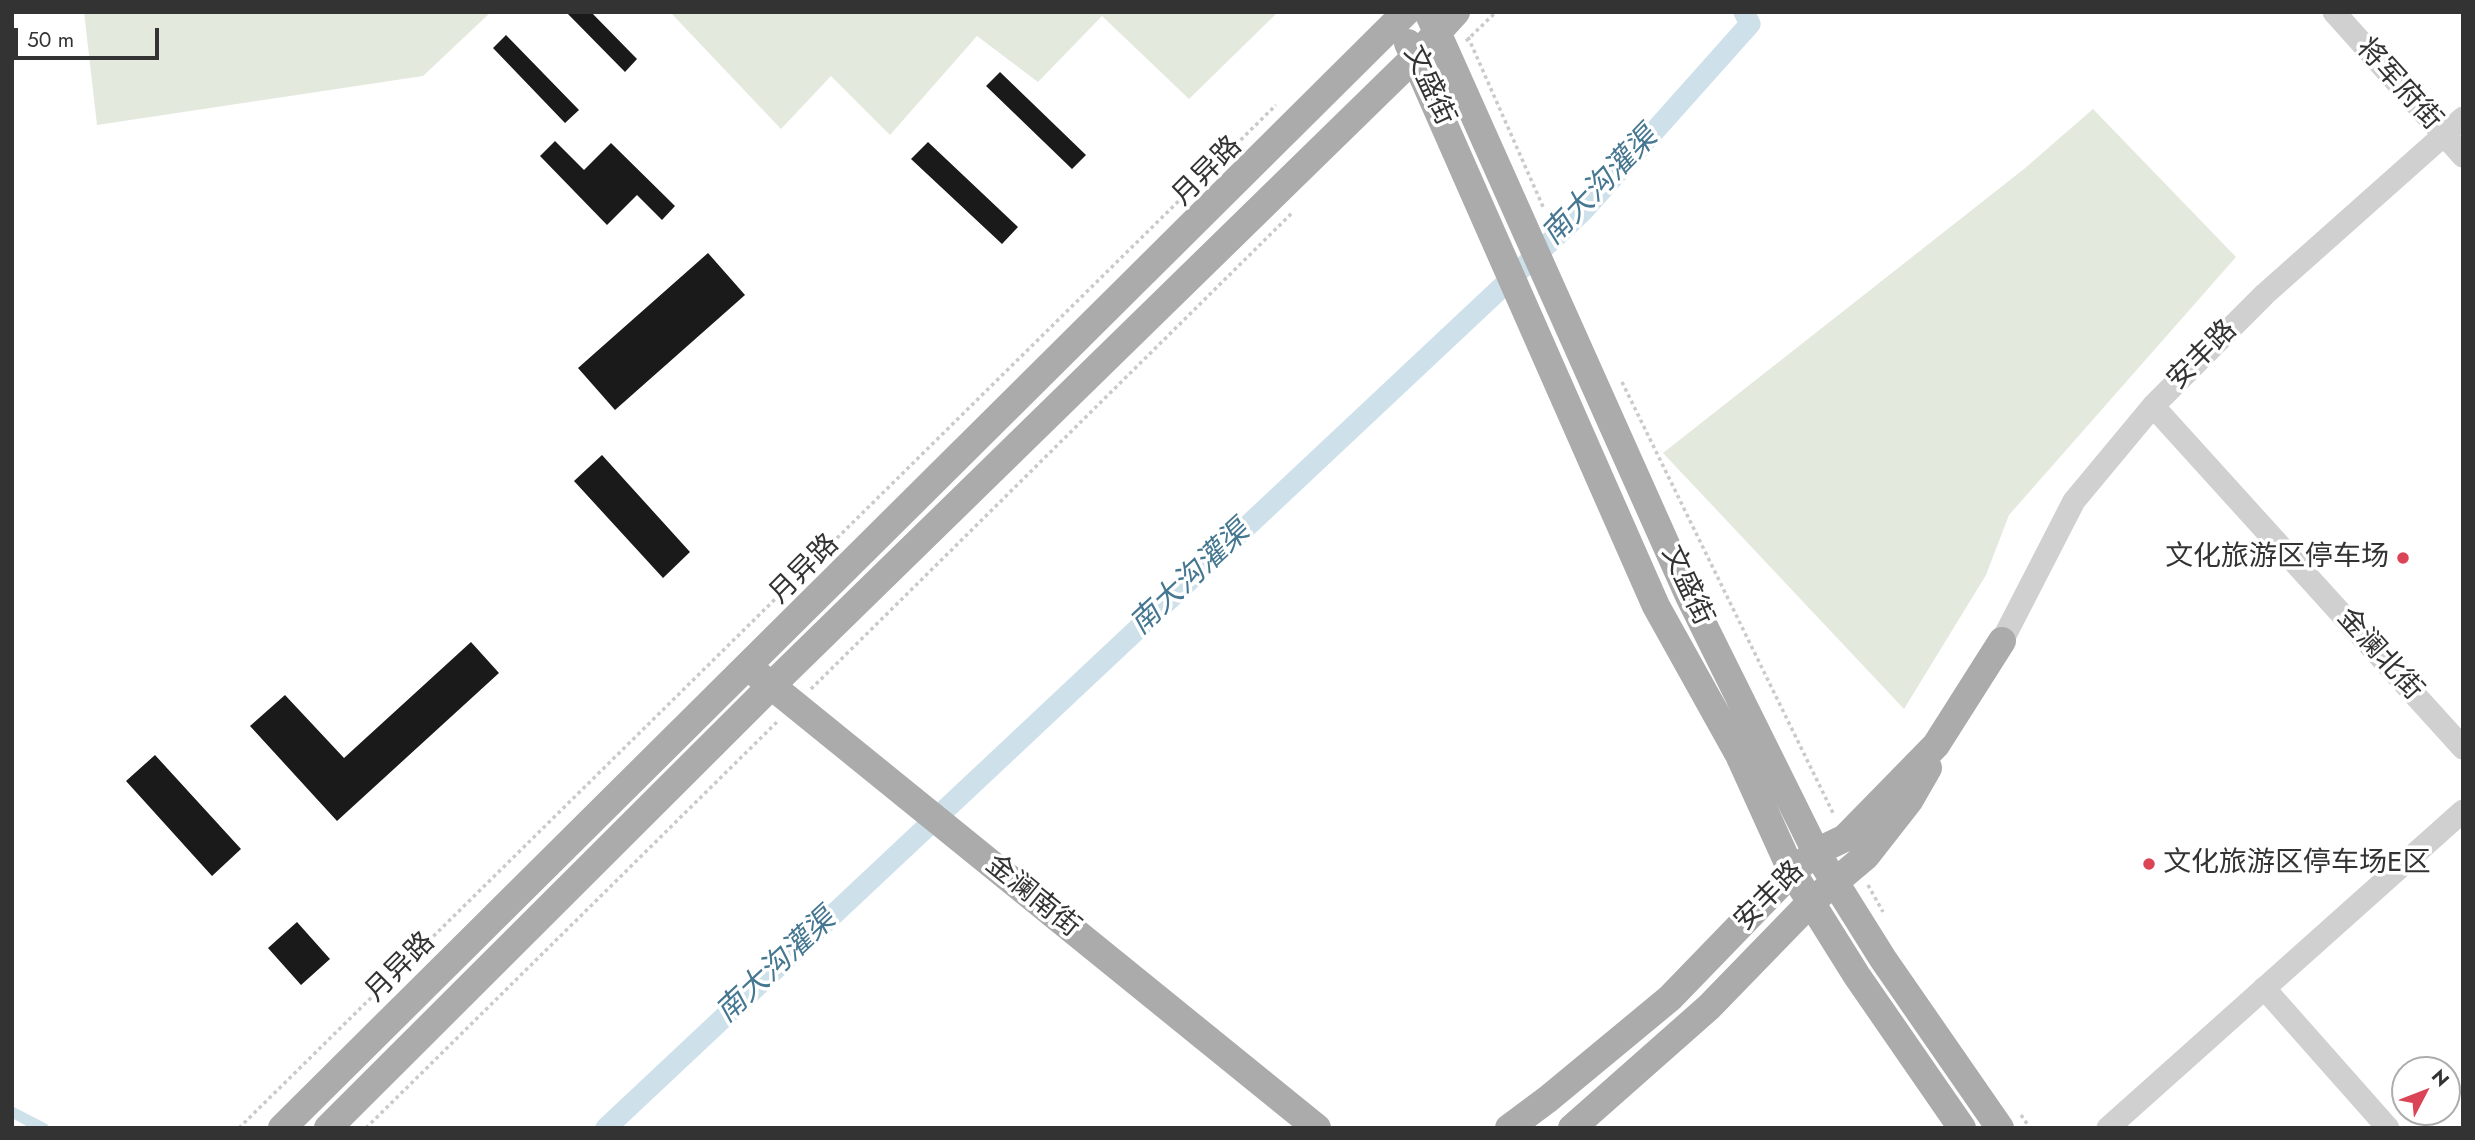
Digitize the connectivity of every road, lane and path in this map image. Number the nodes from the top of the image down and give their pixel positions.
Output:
1 (1496, 12) edge
2 (2334, 12) edge
3 (1398, 15) edge
4 (1444, 17) edge
5 (1468, 39) junction
6 (1415, 57) junction
7 (1448, 58) junction
8 (1284, 97) dead end
9 (2463, 118) edge
10 (2443, 135) junction
11 (1519, 152) dead end
12 (2463, 156) edge
13 (1294, 211) dead end
14 (1616, 370) dead end
15 (2153, 406) junction
16 (2002, 641) junction
17 (747, 665) junction
18 (771, 687) junction
19 (794, 706) junction
20 (2463, 748) edge
21 (2463, 811) edge
22 (1845, 838) junction
23 (1816, 852) junction
24 (1856, 865) junction
25 (1792, 872) junction
26 (1834, 883) junction
27 (1810, 902) junction
28 (1886, 917) dead end
29 (2264, 988) junction
30 (2007, 1116) edge
31 (239, 1128) edge
32 (282, 1128) edge
33 (328, 1128) edge
34 (366, 1128) edge
35 (1317, 1128) edge
36 (1509, 1128) edge
37 (1572, 1128) edge
38 (1962, 1128) edge
39 (2030, 1128) edge
40 (2108, 1128) edge
41 (2388, 1128) edge

1 - 5 path
2 - 10 street, 将军府街
3 - 6 main road, 文盛街
3 - 17 main road, 月异路
4 - 5 path, 文盛街
4 - 6 main road
4 - 7 main road, 文盛街
5 - 7 path
5 - 11 path, 文盛街
6 - 18 main road
6 - 25 main road, 文盛街
7 - 23 main road, 文盛街
8 - 31 path, 月异路
9 - 10 street, 安丰路
10 - 12 street, 将军府街
10 - 15 street, 安丰路
13 - 19 path
14 - 22 path, 文盛街
15 - 16 street, 安丰路
15 - 20 street, 金澜北街
16 - 22 main road, 安丰路
16 - 24 main road, 安丰路
17 - 18 main road, 金澜南街
17 - 32 main road, 月异路
18 - 19 main road, 金澜南街
18 - 33 main road
19 - 34 path
19 - 35 main road, 金澜南街
21 - 29 street
22 - 23 main road, 安丰路
23 - 25 main road, 安丰路
23 - 26 main road, 文盛街
24 - 26 main road, 安丰路
24 - 28 path
25 - 27 main road, 文盛街
25 - 36 main road, 安丰路
26 - 27 main road, 安丰路
26 - 30 main road, 文盛街
27 - 37 main road, 安丰路
27 - 38 main road, 文盛街
29 - 40 street
29 - 41 street
30 - 39 path

